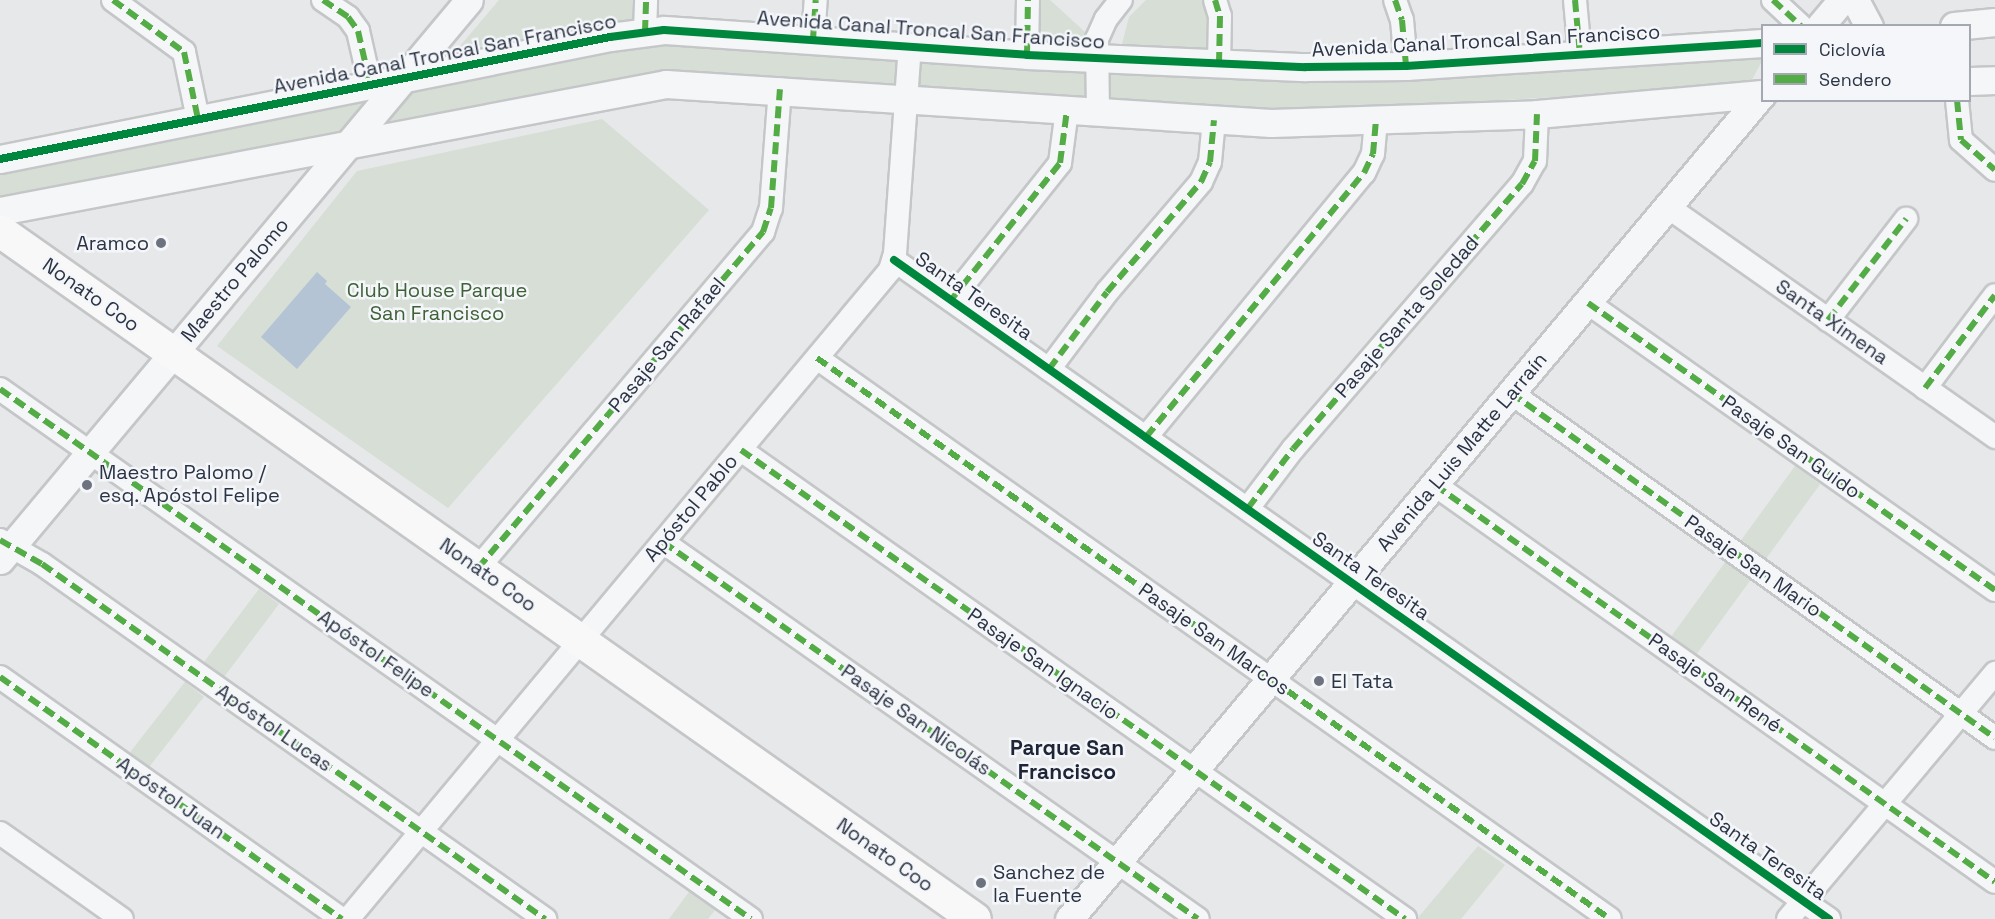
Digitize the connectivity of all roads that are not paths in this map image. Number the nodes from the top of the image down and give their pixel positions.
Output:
1 (113, 0) edge
2 (323, 0) edge
3 (469, 0) edge
4 (646, 0) edge
5 (816, 0) edge
6 (1028, 0) edge
7 (1121, 0) edge
8 (1215, 0) edge
9 (1395, 0) edge
10 (1575, 0) edge
11 (1773, 0) edge
12 (1842, 0) edge
13 (1855, 0) edge
14 (1995, 22) edge
15 (1799, 24) edge
16 (1822, 24) edge
17 (1868, 24) edge
18 (1971, 24) edge
19 (645, 32) junction
20 (813, 39) junction
21 (1761, 43) edge
22 (910, 47) junction
23 (1027, 55) junction
24 (1580, 55) junction
25 (1096, 59) junction
26 (1219, 65) junction
27 (1406, 66) junction
28 (404, 78) junction
29 (1995, 80) edge
30 (1971, 81) edge
31 (370, 84) junction
32 (780, 89) junction
33 (1761, 94) edge
34 (1761, 95) edge
35 (906, 99) junction
36 (1957, 102) edge
37 (1067, 110) junction
38 (1098, 112) junction
39 (1537, 114) junction
40 (198, 119) junction
41 (1214, 120) junction
42 (1376, 120) junction
43 (350, 143) junction
44 (0, 159) edge
45 (1995, 170) edge
46 (1668, 207) junction
47 (0, 211) edge
48 (1906, 219) dead end
49 (0, 231) edge
50 (894, 260) junction
51 (1995, 296) edge
52 (951, 300) junction
53 (1588, 303) junction
54 (1828, 320) junction
55 (174, 353) junction
56 (817, 358) junction
57 (1049, 369) junction
58 (1925, 388) junction
59 (0, 389) edge
60 (1511, 393) junction
61 (1146, 437) junction
62 (1995, 437) edge
63 (741, 450) junction
64 (90, 453) junction
65 (1435, 484) junction
66 (1248, 508) junction
67 (663, 542) junction
68 (4, 549) edge
69 (478, 568) junction
70 (1352, 583) junction
71 (1995, 590) edge
72 (581, 641) junction
73 (1995, 673) edge
74 (0, 677) edge
75 (1271, 679) junction
76 (1961, 714) junction
77 (1995, 738) edge
78 (498, 740) junction
79 (1194, 770) junction
80 (1885, 804) junction
81 (0, 832) edge
82 (421, 832) junction
83 (1117, 862) junction
84 (1995, 882) edge
85 (1803, 901) junction
86 (122, 919) edge
87 (342, 919) edge
88 (348, 919) edge
89 (545, 919) edge
90 (752, 919) edge
91 (975, 919) edge
92 (1069, 919) edge
93 (1198, 919) edge
94 (1405, 919) edge
95 (1610, 919) edge
96 (1788, 919) edge
97 (1829, 919) edge

1 - 40 street
2 - 31 street
3 - 28 street, Maestro Palomo
4 - 19 street
5 - 20 street
6 - 23 street
7 - 25 street
8 - 26 street
9 - 27 street
10 - 24 street
11 - 15 street
12 - 16 street
13 - 17 street
14 - 18 street
19 - 20 street, Avenida Canal Troncal San Francisco
19 - 28 street, Avenida Canal Troncal San Francisco
20 - 22 street, Avenida Canal Troncal San Francisco
21 - 24 street, Avenida Canal Troncal San Francisco
22 - 23 street, Avenida Canal Troncal San Francisco
22 - 35 street, Apóstol Pablo
23 - 25 street, Avenida Canal Troncal San Francisco
24 - 27 street, Avenida Canal Troncal San Francisco
25 - 26 street, Avenida Canal Troncal San Francisco
25 - 38 street
26 - 27 street, Avenida Canal Troncal San Francisco
28 - 31 street, Avenida Canal Troncal San Francisco
28 - 43 street, Maestro Palomo
29 - 30 street
31 - 40 street, Avenida Canal Troncal San Francisco
32 - 35 street
32 - 43 street
32 - 69 street, Pasaje San Rafael
33 - 39 street
34 - 46 street, Avenida Luis Matte Larraín
35 - 37 street
35 - 50 street, Apóstol Pablo
36 - 45 street
37 - 38 street
37 - 52 street
38 - 41 street
39 - 42 street
39 - 66 street, Pasaje Santa Soledad
40 - 44 street, Avenida Canal Troncal San Francisco
41 - 42 street
41 - 57 street
42 - 61 street
43 - 47 street
43 - 55 street, Maestro Palomo
46 - 53 street, Avenida Luis Matte Larraín
46 - 54 street, Santa Ximena
48 - 54 street
49 - 55 main road, Nonato Coo
50 - 52 street, Santa Teresita
50 - 56 street, Apóstol Pablo
51 - 58 street
52 - 57 street, Santa Teresita
53 - 60 street, Avenida Luis Matte Larraín
53 - 71 street, Pasaje San Guido
54 - 58 street, Santa Ximena
55 - 64 street, Maestro Palomo
55 - 69 main road, Nonato Coo
56 - 63 street, Apóstol Pablo
56 - 75 street, Pasaje San Marcos
57 - 61 street, Santa Teresita
58 - 62 street, Santa Ximena
59 - 64 street, Apóstol Felipe
60 - 65 street, Avenida Luis Matte Larraín
60 - 76 street, Pasaje San Mario
61 - 66 street, Santa Teresita
63 - 67 street, Apóstol Pablo
63 - 79 street, Pasaje San Ignacio
64 - 68 street, Maestro Palomo
64 - 78 street, Apóstol Felipe
65 - 70 street, Avenida Luis Matte Larraín
65 - 80 street, Pasaje San René
66 - 70 street, Santa Teresita
67 - 72 street, Apóstol Pablo
67 - 83 street, Pasaje San Nicolás
68 - 82 street, Apóstol Lucas
69 - 72 main road, Nonato Coo
70 - 75 street, Avenida Luis Matte Larraín
70 - 85 street, Santa Teresita
72 - 78 street, Apóstol Pablo
72 - 91 main road, Nonato Coo
73 - 76 street
74 - 87 street, Apóstol Juan
75 - 79 street, Avenida Luis Matte Larraín
75 - 95 street, Pasaje San Marcos
76 - 77 street, Pasaje San Mario
76 - 80 street
78 - 82 street, Apóstol Pablo
78 - 90 street, Apóstol Felipe
79 - 83 street, Avenida Luis Matte Larraín
79 - 94 street, Pasaje San Ignacio
80 - 84 street, Pasaje San René
80 - 85 street
81 - 86 street
82 - 88 street, Apóstol Pablo
82 - 89 street, Apóstol Lucas
83 - 92 street, Avenida Luis Matte Larraín
83 - 93 street, Pasaje San Nicolás
85 - 96 street
85 - 97 street, Santa Teresita

